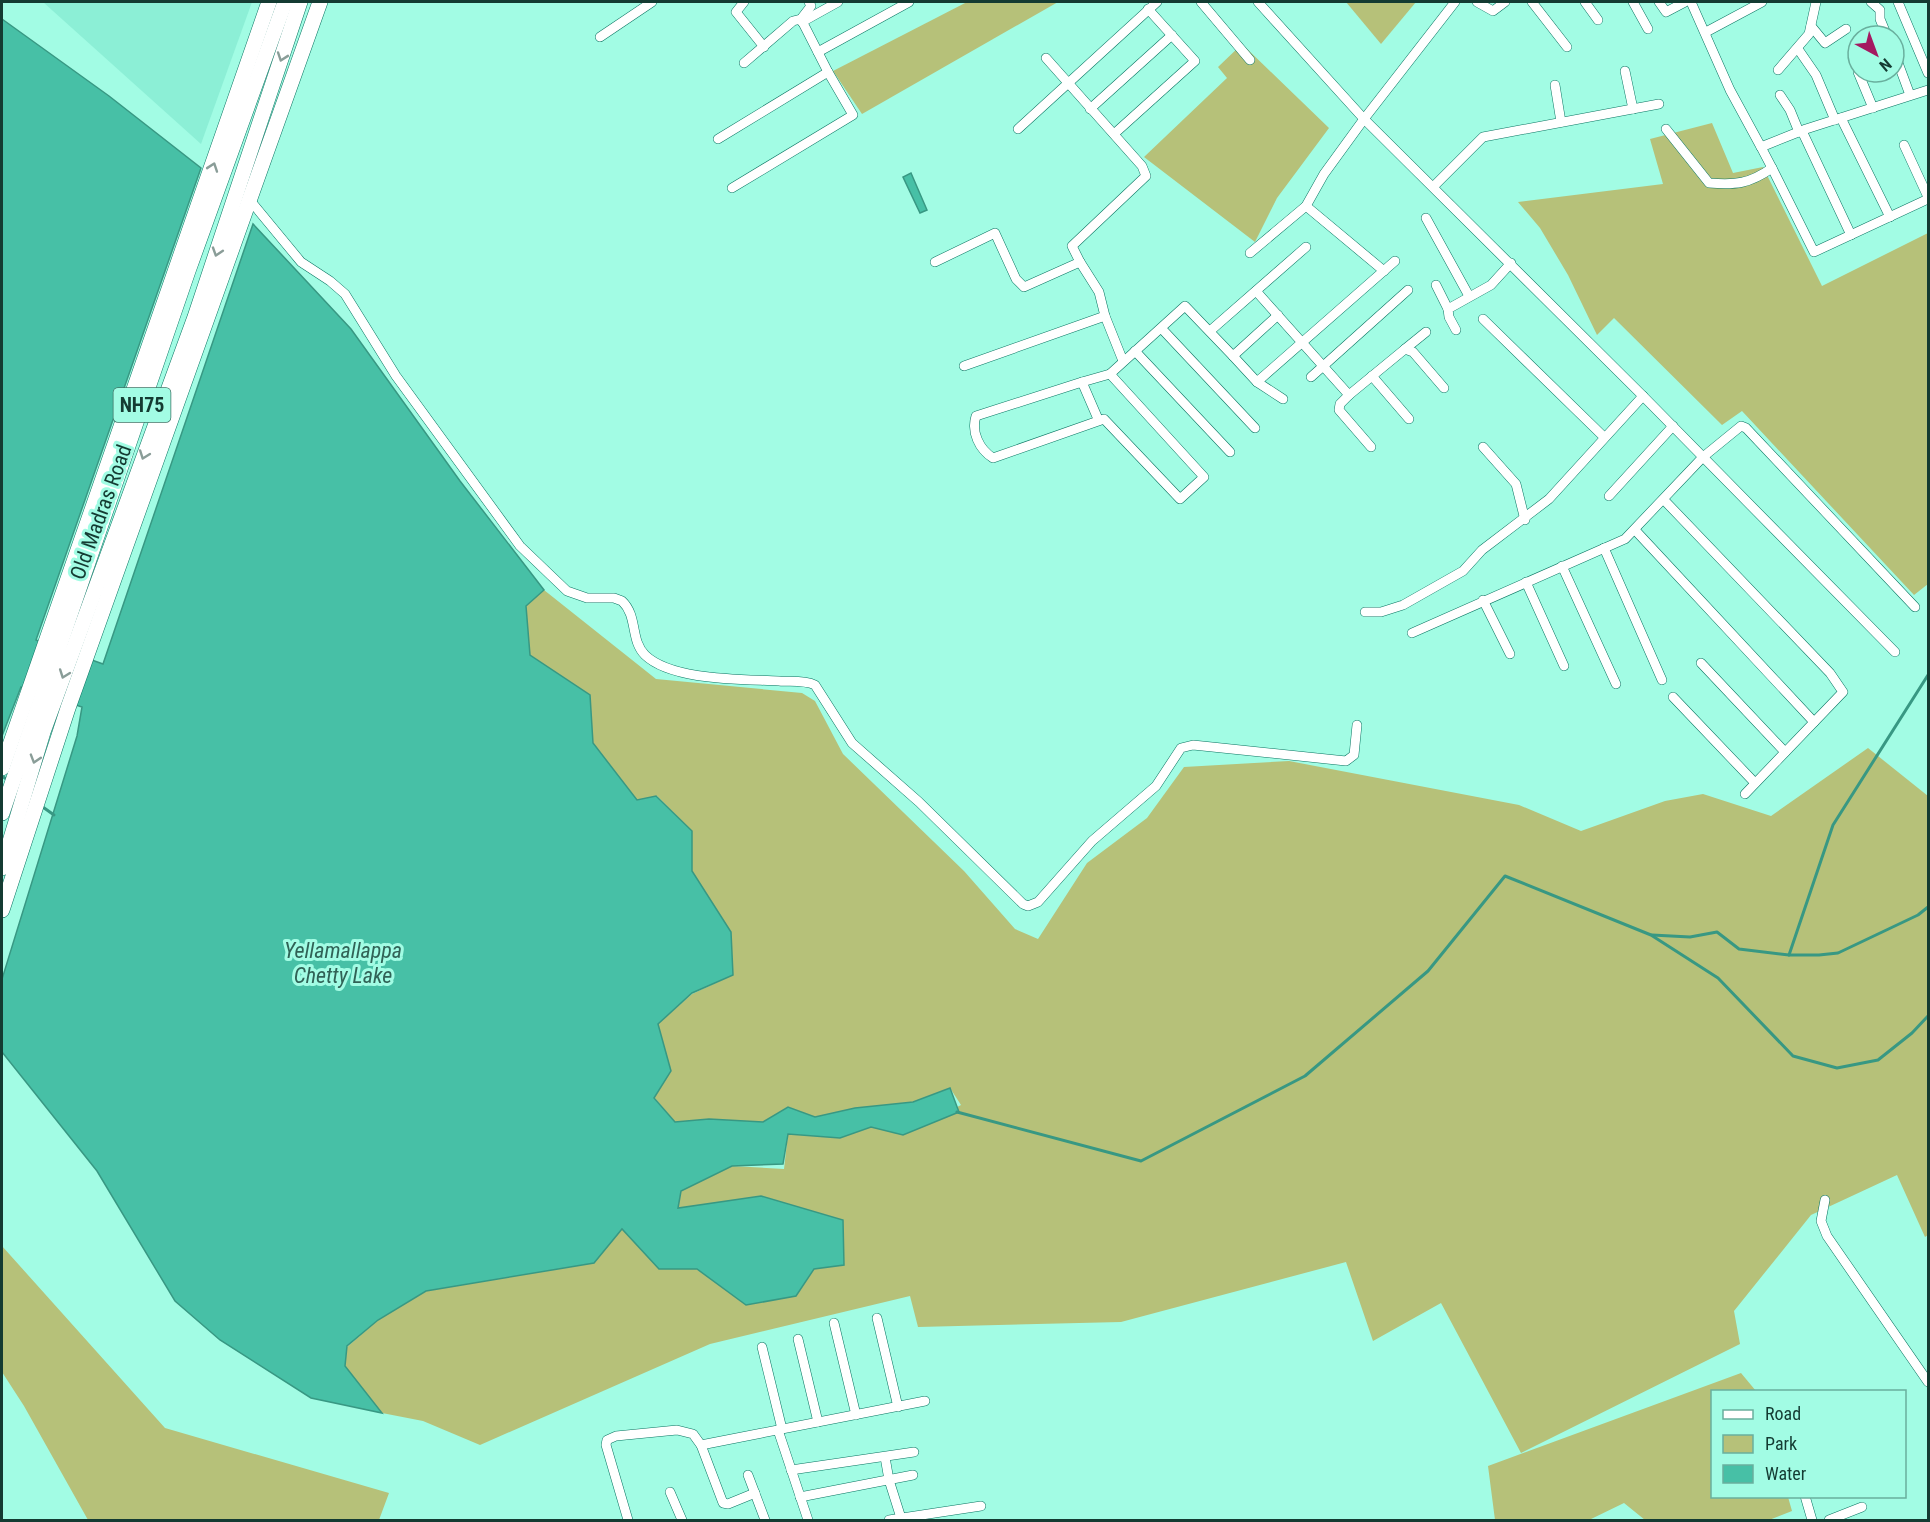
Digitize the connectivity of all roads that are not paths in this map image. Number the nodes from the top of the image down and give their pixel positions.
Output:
1 (269, 2) edge
2 (285, 2) edge
3 (300, 2) edge
4 (320, 2) edge
5 (652, 2) edge
6 (744, 2) edge
7 (809, 2) edge
8 (838, 2) edge
9 (909, 2) edge
10 (1157, 2) edge
11 (1201, 2) edge
12 (1258, 2) edge
13 (1455, 2) edge
14 (1477, 2) edge
15 (1505, 2) edge
16 (1532, 2) edge
17 (1585, 2) edge
18 (1633, 2) edge
19 (1659, 2) edge
20 (1685, 2) edge
21 (1762, 2) edge
22 (1816, 2) edge
23 (1871, 2) edge
24 (1898, 2) edge
25 (1695, 4) edge
26 (1148, 9) junction
27 (1598, 20) dead end
28 (802, 21) junction
29 (1882, 24) edge
30 (1811, 26) junction
31 (1648, 29) dead end
32 (1846, 29) dead end
33 (1706, 32) junction
34 (1172, 35) junction
35 (600, 37) dead end
36 (764, 47) junction
37 (1567, 47) dead end
38 (1798, 49) junction
39 (818, 52) junction
40 (1046, 58) dead end
41 (1250, 60) dead end
42 (744, 63) dead end
43 (1778, 70) dead end
44 (1625, 71) dead end
45 (828, 72) junction
46 (1929, 73) edge
47 (1067, 84) junction
48 (1863, 84) edge
49 (1906, 84) edge
50 (1555, 85) dead end
51 (1929, 90) edge
52 (1780, 95) dead end
53 (1910, 95) junction
54 (1659, 104) dead end
55 (1873, 108) junction
56 (1090, 109) junction
57 (1634, 109) junction
58 (1364, 119) junction
59 (1838, 119) junction
60 (1561, 122) junction
61 (1018, 129) dead end
62 (1666, 129) dead end
63 (1800, 131) junction
64 (1114, 134) junction
65 (718, 138) dead end
66 (1904, 145) dead end
67 (1761, 147) junction
68 (1772, 168) junction
69 (1434, 186) junction
70 (732, 188) dead end
71 (1929, 198) edge
72 (249, 199) junction
73 (1306, 206) junction
74 (1890, 217) junction
75 (1426, 218) dead end
76 (1851, 235) junction
77 (1306, 247) dead end
78 (1250, 253) dead end
79 (187, 258) junction
80 (1395, 261) dead end
81 (935, 262) dead end
82 (1080, 262) junction
83 (1511, 263) junction
84 (1384, 271) junction
85 (1436, 285) dead end
86 (1408, 290) dead end
87 (1256, 291) junction
88 (1469, 296) junction
89 (1448, 309) junction
90 (1278, 315) junction
91 (1105, 316) junction
92 (1483, 320) dead end
93 (1162, 328) junction
94 (1456, 330) dead end
95 (1210, 331) junction
96 (1426, 332) dead end
97 (1302, 343) junction
98 (1405, 349) junction
99 (1135, 351) junction
100 (1233, 356) junction
101 (1123, 361) junction
102 (964, 366) dead end
103 (1323, 366) junction
104 (1110, 374) junction
105 (1372, 376) junction
106 (1311, 377) dead end
107 (1257, 381) junction
108 (1082, 382) junction
109 (1444, 388) dead end
110 (1349, 395) junction
111 (1643, 396) junction
112 (1283, 399) dead end
113 (1098, 419) junction
114 (1409, 419) dead end
115 (1673, 426) junction
116 (1255, 428) dead end
117 (1604, 437) junction
118 (1371, 447) dead end
119 (1483, 447) dead end
120 (1230, 452) dead end
121 (1704, 457) junction
122 (1609, 496) dead end
123 (1664, 500) junction
124 (1525, 520) junction
125 (1635, 530) junction
126 (1604, 548) junction
127 (1562, 566) junction
128 (1526, 582) junction
129 (1483, 600) junction
130 (1915, 607) dead end
131 (1365, 612) dead end
132 (1412, 633) dead end
133 (61, 641) junction
134 (1895, 652) dead end
135 (1509, 654) dead end
136 (1701, 663) dead end
137 (1564, 666) dead end
138 (1662, 680) dead end
139 (1616, 684) dead end
140 (1673, 697) dead end
141 (48, 701) junction
142 (1814, 722) junction
143 (1357, 725) dead end
144 (1785, 753) junction
145 (2, 768) edge
146 (1755, 783) junction
147 (1745, 794) dead end
148 (2, 813) edge
149 (2, 868) edge
150 (2, 910) edge
151 (1825, 1200) dead end
152 (877, 1318) dead end
153 (834, 1323) dead end
154 (798, 1340) dead end
155 (762, 1347) dead end
156 (1929, 1382) edge
157 (925, 1401) dead end
158 (898, 1407) junction
159 (856, 1415) junction
160 (818, 1422) junction
161 (780, 1430) junction
162 (701, 1445) junction
163 (914, 1452) dead end
164 (885, 1457) junction
165 (790, 1470) junction
166 (748, 1475) dead end
167 (913, 1475) dead end
168 (889, 1480) junction
169 (670, 1492) dead end
170 (755, 1493) junction
171 (800, 1497) junction
172 (1805, 1498) edge
173 (981, 1506) dead end
174 (1862, 1507) dead end
175 (901, 1518) junction
176 (628, 1521) edge
177 (682, 1521) edge
178 (765, 1521) edge
179 (808, 1521) edge
180 (889, 1521) edge
181 (1812, 1521) edge
182 (1829, 1521) edge

79 -> 1 main road
2 - 79 main road, Old Madras Road / NH75
3 -> 133 main road, Old Madras Road / NH75
4 - 72 main road
5 - 35 street
6 - 36 street
7 - 28 street
8 - 28 street
9 - 39 street
10 - 26 street
11 - 41 street
12 - 58 street
13 - 58 street
14 - 15 street
16 - 37 street
17 - 27 street
18 - 31 street
19 - 20 street
21 - 33 street
22 - 30 street
23 - 29 street
24 - 46 street
25 - 33 street
26 - 34 street
26 - 47 street
28 - 36 street
28 - 39 street
30 - 32 street
30 - 38 street
33 - 67 street
34 - 56 street
34 - 64 street
36 - 42 street
38 - 43 street
38 - 59 street
39 - 45 street
40 - 47 street
44 - 57 street
45 - 65 street
45 - 70 street
47 - 56 street
47 - 61 street
48 - 55 street
49 - 53 street
50 - 60 street
51 - 53 street
52 - 63 street
53 - 55 street
54 - 57 street
55 - 59 street
56 - 64 street
57 - 60 street
58 - 69 street
58 - 73 street
59 - 63 street
59 - 74 street
60 - 69 street
62 - 68 street
63 - 67 street
63 - 76 street
64 - 82 street
66 - 71 street
67 - 68 street
68 - 76 street
69 - 83 street
71 - 74 street
72 - 141 main road
72 - 143 street
73 - 78 street
73 - 84 street
74 - 76 street
75 - 88 street
77 - 87 street
79 - 133 main road, Old Madras Road / NH75
80 - 84 street
81 - 82 street
82 - 91 street
83 - 88 street
83 - 111 street
84 - 97 street
85 - 89 street
86 - 103 street
87 - 90 street
87 - 95 street
88 - 89 street
89 - 94 street
90 - 97 street
90 - 100 street
91 - 101 street
91 - 102 street
92 - 117 street
93 - 95 street
93 - 99 street
93 - 116 street
95 - 100 street
96 - 98 street
97 - 103 street
97 - 107 street
98 - 105 street
98 - 109 street
99 - 101 street
99 - 120 street
100 - 107 street
101 - 104 street
103 - 106 street
103 - 110 street
104 - 108 street
104 - 113 street
105 - 110 street
105 - 114 street
107 - 112 street
108 - 113 street
108 - 113 street
110 - 118 street
111 - 115 street
111 - 117 street
115 - 121 street
115 - 122 street
117 - 124 street
119 - 124 street
121 - 123 street
121 - 130 street
121 - 134 street
123 - 125 street
123 - 142 street
124 - 131 street
125 - 126 street
125 - 142 street
126 - 127 street
126 - 138 street
127 - 128 street
127 - 139 street
128 - 129 street
128 - 137 street
129 - 132 street
129 - 135 street
133 - 141 main road, Old Madras Road / NH75
136 - 144 street
140 - 146 street
141 - 145 main road
141 - 148 main road, Old Madras Road / NH75
141 -> 149 main road, Old Madras Road / NH75
141 - 150 main road
142 - 144 street
144 - 146 street
146 - 147 street
151 - 156 street
152 - 158 street
153 - 159 street
154 - 160 street
155 - 161 street
157 - 158 street
158 - 159 street
159 - 160 street
160 - 161 street
161 - 162 street
161 - 165 street
162 - 170 street
162 - 176 street
163 - 164 street
164 - 165 street
164 - 168 street
165 - 171 street
166 - 170 street
167 - 168 street
168 - 171 street
168 - 175 street
169 - 177 street
170 - 178 street
171 - 179 street
172 - 181 street
173 - 175 street
174 - 182 street
175 - 180 street

